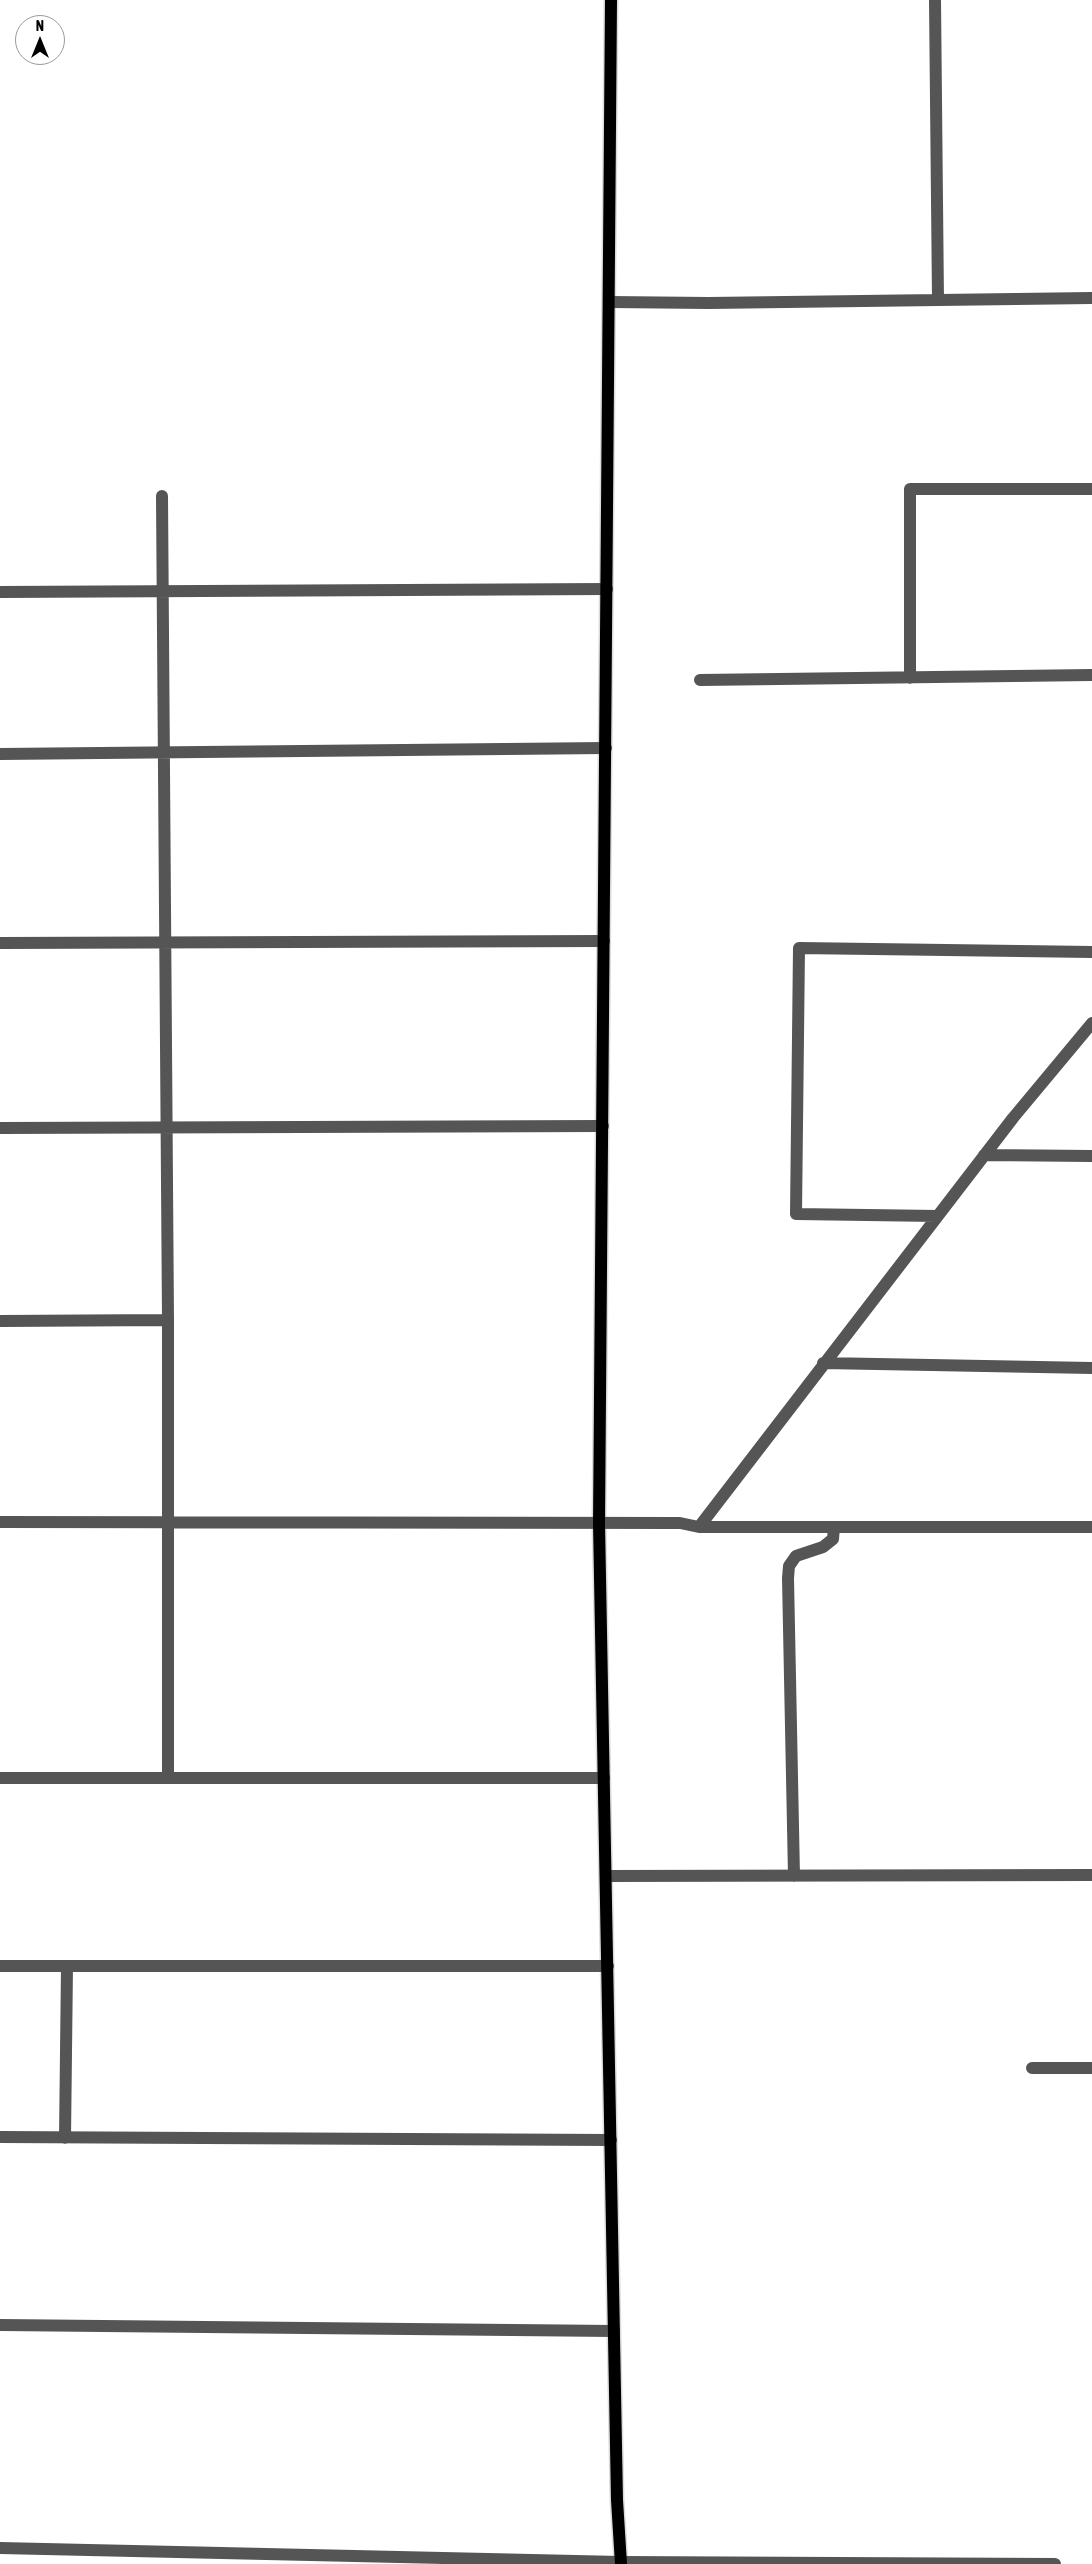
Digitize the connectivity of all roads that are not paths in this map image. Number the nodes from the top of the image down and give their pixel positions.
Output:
1 (610, 0) edge
2 (934, 0) edge
3 (1092, 298) edge
4 (938, 300) junction
5 (609, 302) junction
6 (1092, 488) edge
7 (162, 496) dead end
8 (607, 589) junction
9 (163, 591) junction
10 (0, 592) edge
11 (1092, 675) edge
12 (910, 678) junction
13 (700, 680) dead end
14 (606, 748) junction
15 (164, 752) junction
16 (0, 754) edge
17 (604, 941) junction
18 (0, 943) edge
19 (165, 943) junction
20 (1092, 952) edge
21 (1092, 1023) edge
22 (603, 1126) junction
23 (0, 1128) edge
24 (167, 1128) junction
25 (984, 1154) junction
26 (1092, 1156) edge
27 (937, 1216) junction
28 (168, 1320) junction
29 (0, 1321) edge
30 (823, 1363) junction
31 (1092, 1368) edge
32 (0, 1522) edge
33 (170, 1523) junction
34 (600, 1524) junction
35 (699, 1527) junction
36 (834, 1527) junction
37 (1092, 1527) edge
38 (0, 1778) edge
39 (168, 1778) junction
40 (604, 1778) junction
41 (1092, 1875) edge
42 (606, 1876) junction
43 (794, 1876) junction
44 (0, 1966) edge
45 (67, 1966) junction
46 (608, 1966) junction
47 (1032, 2068) dead end
48 (1092, 2068) edge
49 (0, 2138) edge
50 (65, 2138) junction
51 (611, 2140) junction
52 (0, 2325) edge
53 (614, 2331) junction
54 (0, 2548) edge
55 (620, 2563) edge
56 (1055, 2564) edge

1 - 5 main road
2 - 4 street
3 - 4 street
4 - 5 street
5 - 8 main road
6 - 12 street
7 - 9 street
8 - 9 street
8 - 14 main road
9 - 10 street
9 - 15 street
11 - 12 street
12 - 13 street
14 - 15 street
14 - 17 main road
15 - 16 street
15 - 19 street
17 - 19 street
17 - 22 main road
18 - 19 street
19 - 24 street
20 - 27 street
21 - 25 street
22 - 24 street
22 - 34 main road
23 - 24 street
24 - 28 street
25 - 26 street
25 - 27 street
27 - 30 street
28 - 29 street
28 - 33 street
30 - 31 street
30 - 35 street
32 - 33 street
33 - 34 street
33 - 39 street
34 - 35 street
34 - 40 main road
35 - 36 street
36 - 37 street
36 - 43 street
38 - 39 street
39 - 40 street
40 - 42 main road
41 - 43 street
42 - 43 street
42 - 46 main road
44 - 45 street
45 - 46 street
45 - 50 street
46 - 51 main road
47 - 48 street
49 - 50 street
50 - 51 street
51 - 53 main road
52 - 53 street
53 - 55 main road
54 - 55 street
55 - 56 street

